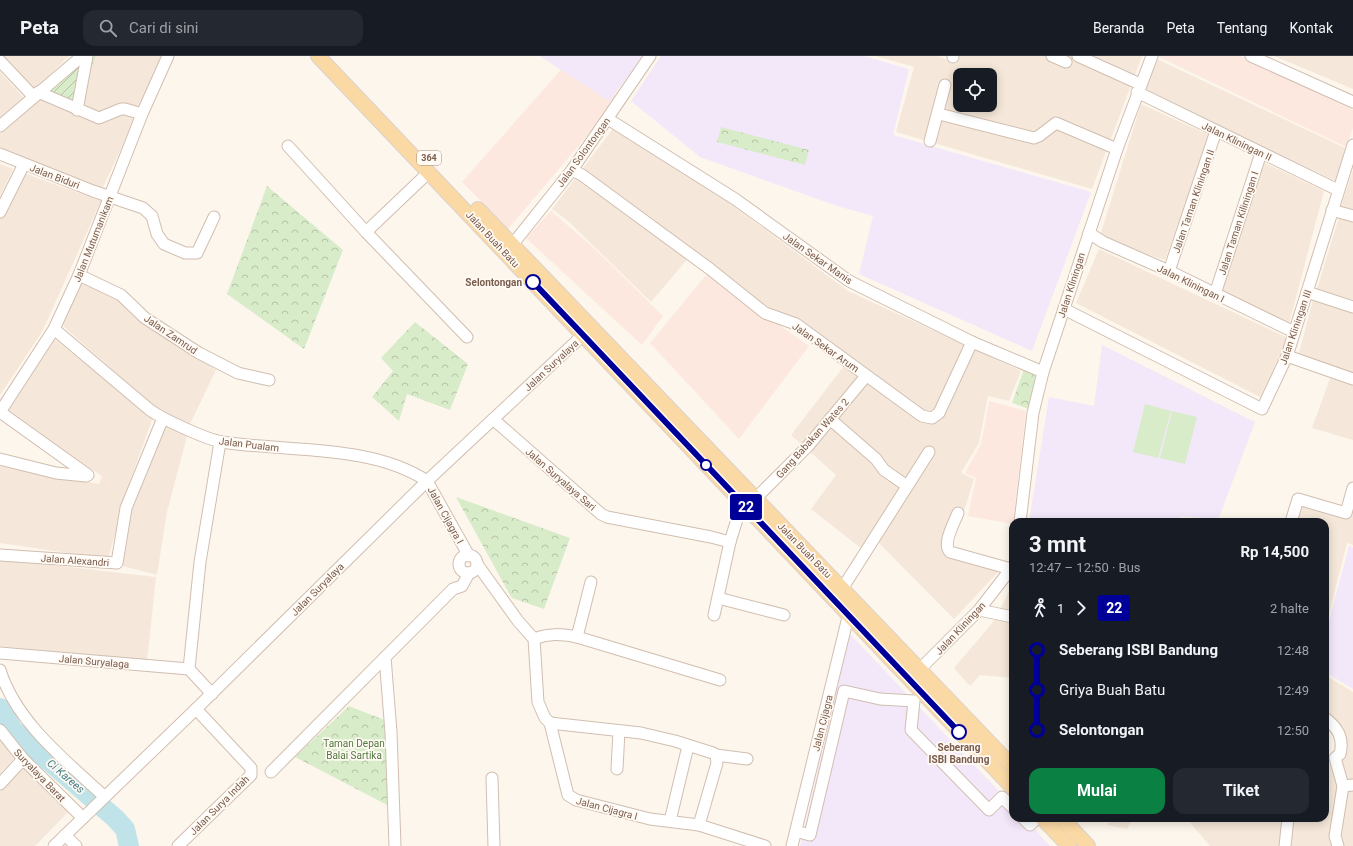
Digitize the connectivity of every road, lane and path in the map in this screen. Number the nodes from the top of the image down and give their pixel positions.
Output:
1 (82, 56) edge
2 (87, 56) edge
3 (168, 56) edge
4 (318, 56) edge
5 (331, 56) edge
6 (650, 56) edge
7 (1052, 56) edge
8 (1078, 56) edge
9 (1152, 56) edge
10 (1258, 58) edge
11 (0, 61) edge
12 (1066, 62) dead end
13 (945, 85) dead end
14 (1138, 88) junction
15 (35, 94) junction
16 (1353, 102) edge
17 (77, 110) junction
18 (142, 114) junction
19 (938, 114) junction
20 (608, 119) junction
21 (0, 126) edge
22 (1216, 131) junction
23 (930, 141) dead end
24 (1353, 145) edge
25 (288, 146) dead end
26 (1116, 149) junction
27 (1260, 153) junction
28 (0, 154) edge
29 (24, 164) junction
30 (572, 170) junction
31 (429, 172) junction
32 (1338, 190) junction
33 (110, 197) junction
34 (1332, 210) junction
35 (0, 212) edge
36 (1353, 216) edge
37 (214, 217) dead end
38 (366, 232) junction
39 (1088, 233) junction
40 (512, 245) junction
41 (1169, 271) junction
42 (79, 275) junction
43 (1307, 292) junction
44 (1215, 294) junction
45 (1353, 308) edge
46 (1064, 309) junction
47 (54, 329) junction
48 (1294, 332) junction
49 (583, 335) junction
50 (466, 337) dead end
51 (972, 342) junction
52 (1287, 356) junction
53 (1043, 372) junction
54 (866, 376) junction
55 (1353, 379) edge
56 (269, 380) dead end
57 (0, 412) edge
58 (163, 418) junction
59 (492, 419) junction
60 (830, 419) junction
61 (220, 442) junction
62 (929, 452) dead end
63 (0, 459) edge
64 (427, 481) junction
65 (907, 486) junction
66 (1353, 488) edge
67 (756, 498) junction
68 (742, 503) junction
69 (958, 513) dead end
70 (1020, 518) edge
71 (1292, 518) edge
72 (730, 542) junction
73 (466, 554) junction
74 (0, 555) edge
75 (1009, 566) edge
76 (459, 567) junction
77 (473, 570) junction
78 (1009, 571) edge
79 (591, 582) dead end
80 (452, 589) junction
81 (842, 589) junction
82 (718, 598) junction
83 (852, 600) junction
84 (979, 610) junction
85 (714, 615) dead end
86 (784, 615) dead end
87 (848, 616) junction
88 (1009, 616) edge
89 (577, 637) junction
90 (534, 639) junction
91 (0, 653) edge
92 (385, 657) junction
93 (189, 669) junction
94 (0, 670) edge
95 (920, 670) junction
96 (720, 680) dead end
97 (921, 693) junction
98 (212, 694) junction
99 (196, 710) junction
100 (1329, 721) edge
101 (550, 723) junction
102 (0, 730) edge
103 (619, 731) junction
104 (688, 746) junction
105 (716, 756) junction
106 (23, 759) junction
107 (747, 759) dead end
108 (1330, 759) edge
109 (1009, 763) edge
110 (617, 769) dead end
111 (271, 772) dead end
112 (492, 778) dead end
113 (0, 784) edge
114 (1009, 784) edge
115 (1348, 785) edge
116 (103, 799) junction
117 (1009, 804) edge
118 (85, 816) junction
119 (670, 821) junction
120 (1036, 822) edge
121 (1066, 822) edge
122 (1288, 822) edge
123 (699, 825) junction
124 (796, 831) junction
125 (65, 835) junction
126 (54, 846) edge
127 (76, 846) edge
128 (178, 846) edge
129 (395, 846) edge
130 (494, 846) edge
131 (765, 846) edge
132 (792, 846) edge
133 (1069, 846) edge
134 (1088, 846) edge
135 (1285, 846) edge
136 (1338, 846) edge

1 - 15 street
2 - 17 street
3 - 18 street, Jalan Mutumanikam
4 - 31 main road, Jalan Buah Batu / 364
5 - 40 main road, Jalan Buah Batu / 364
6 - 20 street, Jalan Solontongan
7 - 12 street
8 - 14 street, Jalan Kliningan II
9 - 14 street, Jalan Kliningan
10 - 16 street
11 - 15 street
13 - 19 street
14 - 22 street, Jalan Kliningan II
14 - 26 street, Jalan Kliningan
15 - 17 street
15 - 21 street
17 - 18 street
18 - 33 street, Jalan Mutumanikam
19 - 23 street
19 - 26 street
20 - 30 street, Jalan Solontongan
20 - 51 street, Jalan Sekar Manis
22 - 27 street, Jalan Kliningan II
22 - 41 street, Jalan Taman Kliningan II
24 - 32 street, Jalan Kliningan III
25 - 38 street
26 - 39 street, Jalan Kliningan
27 - 32 street, Jalan Kliningan II
27 - 44 street, Jalan Taman Kiliningan I
28 - 29 street, Jalan Biduri
29 - 33 street, Jalan Biduri
29 - 35 street
30 - 40 street, Jalan Solontongan
30 - 54 street, Jalan Sekar Arum
31 - 38 street
31 - 49 main road, Jalan Buah Batu / 364
32 - 34 street, Jalan Kliningan III
33 - 37 street, Jalan Biduri
33 - 42 street, Jalan Mutumanikam
34 - 36 street
34 - 43 street, Jalan Kliningan III
38 - 50 street
39 - 41 street, Jalan Kliningan I
39 - 46 street, Jalan Kliningan
40 - 67 main road, Jalan Buah Batu / 364
41 - 44 street, Jalan Kliningan I
42 - 47 street, Jalan Mutumanikam
42 - 56 street, Jalan Zamrud
43 - 45 street
43 - 48 street, Jalan Kliningan III
44 - 48 street, Jalan Kliningan I
46 - 52 street, Jalan Kliningan III
46 - 53 street, Jalan Kliningan
47 - 57 street, Jalan Mutumanikam
47 - 58 street, Jalan Pualam
48 - 52 street, Jalan Kliningan III
49 - 59 street, Jalan Suryalaya
49 - 68 main road, Jalan Buah Batu / 364
51 - 53 street, Jalan Sekar Manis
51 - 54 street, Jalan Sekar Arum
52 - 55 street
53 - 70 street, Jalan Kliningan
54 - 60 street, Gang Babakan Wates 2
57 - 63 street
58 - 61 street, Jalan Pualam
58 - 74 street, Jalan Alexandri
59 - 64 street, Jalan Suryalaya
59 - 72 street, Jalan Suryalaya Sari
60 - 65 street
60 - 67 street, Gang Babakan Wates 2
61 - 64 street, Jalan Pualam
61 - 93 street
62 - 65 street
64 - 73 street, Jalan Cijagra I
64 - 98 street, Jalan Suryalaya
65 - 81 street
66 - 71 street
67 - 81 main road, Jalan Buah Batu / 364
68 - 72 street
68 - 87 main road, Jalan Buah Batu / 364
69 - 75 street
72 - 82 street
73 - 76 street
73 - 77 street, Jalan Cijagra I
76 - 77 street
76 - 80 street
77 - 80 street
77 - 90 street
78 - 84 street, Jalan Kliningan
79 - 89 street
80 - 92 street
81 - 83 main road, Jalan Buah Batu / 364
82 - 85 street
82 - 86 street
83 - 87 street, Jalan Cijagra
83 - 95 main road, Jalan Buah Batu / 364
84 - 88 street
84 - 95 street, Jalan Kliningan
87 - 97 main road, Jalan Buah Batu / 364
87 - 124 street, Jalan Cijagra
89 - 90 street
89 - 96 street
90 - 101 street, Jalan Cijagra I
91 - 93 street, Jalan Suryalaga
92 - 111 street
92 - 129 street
93 - 98 street
94 - 116 street
95 - 97 street
95 - 109 main road, Jalan Buah Batu / 364
97 - 114 main road, Jalan Buah Batu / 364
98 - 99 street, Jalan Suryalaya
99 - 116 street, Jalan Suryalaya
99 - 128 street, Jalan Surya Indah
100 - 108 street
101 - 103 street
101 - 119 street, Jalan Cijagra I
102 - 106 street, Suryalaya Barat
103 - 104 street
103 - 110 street
104 - 105 street
104 - 119 street
105 - 107 street
105 - 123 street
106 - 113 street
106 - 118 street, Suryalaya Barat
108 - 115 street
112 - 130 street
115 - 136 street
116 - 118 street, Jalan Suryalaya
117 - 124 street
118 - 125 street, Jalan Suryalaya
119 - 123 street, Jalan Cijagra I
120 - 133 main road
121 - 134 main road
122 - 135 street
123 - 131 street, Jalan Cijagra I
124 - 132 street, Jalan Cijagra
125 - 126 street, Jalan Suryalaya
125 - 127 street

